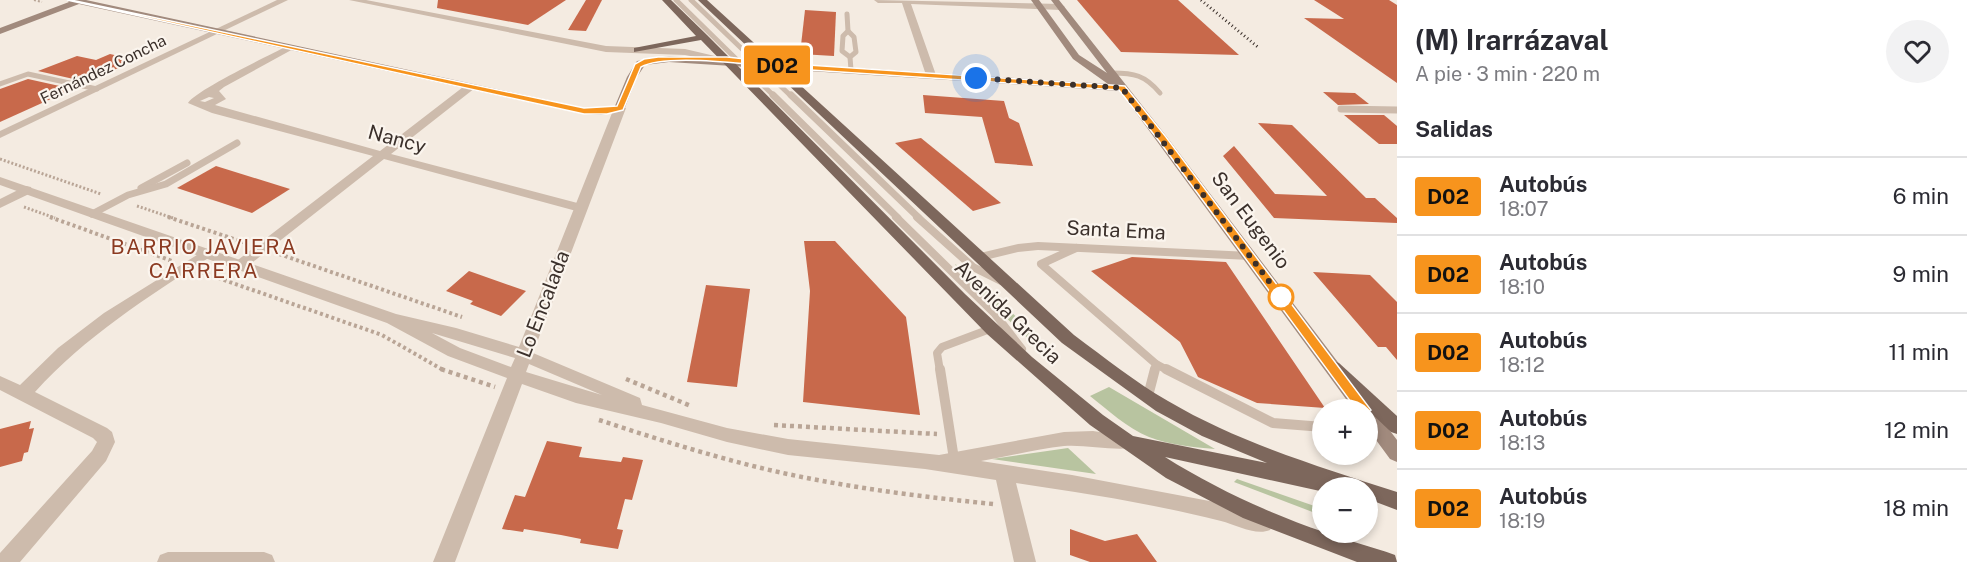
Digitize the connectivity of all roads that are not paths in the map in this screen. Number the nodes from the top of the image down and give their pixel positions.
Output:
1 (77, 0) edge
2 (284, 0) edge
3 (353, 0) edge
4 (666, 0) edge
5 (676, 0) edge
6 (691, 0) edge
7 (702, 0) edge
8 (878, 0) edge
9 (905, 1) edge
10 (1037, 3) edge
11 (1058, 4) edge
12 (847, 14) dead end
13 (0, 31) edge
14 (848, 31) junction
15 (218, 32) junction
16 (704, 37) junction
17 (290, 48) junction
18 (632, 50) junction
19 (850, 57) junction
20 (1076, 57) junction
21 (733, 60) junction
22 (758, 63) junction
23 (772, 64) junction
24 (638, 66) junction
25 (851, 70) junction
26 (1112, 73) junction
27 (931, 75) junction
28 (0, 84) edge
29 (1087, 85) junction
30 (471, 86) junction
31 (1122, 88) junction
32 (97, 89) junction
33 (1160, 93) dead end
34 (620, 108) junction
35 (1341, 109) dead end
36 (1397, 110) edge
37 (0, 135) edge
38 (237, 143) dead end
39 (382, 155) junction
40 (187, 163) dead end
41 (0, 181) edge
42 (26, 190) junction
43 (128, 195) junction
44 (3, 202) edge
45 (580, 208) junction
46 (92, 214) junction
47 (1076, 248) junction
48 (205, 254) junction
49 (1250, 256) junction
50 (981, 257) junction
51 (239, 266) junction
52 (1012, 286) junction
53 (393, 320) junction
54 (990, 329) junction
55 (523, 354) junction
56 (1156, 364) junction
57 (1333, 367) junction
58 (1043, 378) junction
59 (0, 382) edge
60 (513, 384) junction
61 (23, 393) junction
62 (1148, 396) junction
63 (1356, 399) edge
64 (661, 416) junction
65 (1312, 426) edge
66 (1381, 429) edge
67 (1126, 441) junction
68 (1397, 454) edge
69 (954, 459) junction
70 (925, 461) junction
71 (1004, 474) junction
72 (1328, 477) edge
73 (1312, 482) edge
74 (1378, 496) edge
75 (1397, 501) edge
76 (1307, 536) junction
77 (6, 562) edge
78 (168, 562) edge
79 (264, 562) edge
80 (444, 562) edge
81 (1025, 562) edge
82 (1387, 562) edge

1 - 13 main road
1 - 15 main road
2 - 15 street, Fernández Concha
3 - 18 street
4 - 16 main road, Avenida Grecia
5 - 21 lane
6 - 22 lane
7 - 23 main road, Avenida Grecia
8 - 9 street
9 - 10 street
9 - 27 street
10 - 11 street
10 - 20 main road, San Eugenio
11 - 26 main road, San Eugenio
12 - 14 lane
14 - 19 lane
14 - 19 lane
15 - 17 main road
15 - 32 street, Fernández Concha
16 - 18 main road
16 - 21 main road, Avenida Grecia
17 - 30 main road
17 - 39 street, Nancy
18 - 21 street
18 - 24 street
19 - 25 lane
20 - 29 main road
20 - 31 main road, San Eugenio
21 - 22 main road
21 - 24 main road
21 - 54 main road, Avenida Grecia
21 - 58 lane
22 - 23 main road
22 - 52 lane
23 - 25 main road
23 - 50 main road, Avenida Grecia
24 - 34 main road, Lo Encalada
25 - 27 main road
26 - 31 main road, San Eugenio
26 - 33 lane
27 - 29 main road
28 - 32 lane
29 - 31 main road
30 - 34 main road
30 - 39 street
31 - 49 main road, San Eugenio
32 - 37 street, Fernández Concha
34 - 45 street, Lo Encalada
35 - 36 lane
38 - 43 lane
39 - 45 street, Nancy
39 - 51 street
40 - 43 lane
41 - 42 street
42 - 44 street
42 - 46 street
43 - 46 lane
45 - 55 street, Lo Encalada
46 - 48 street
47 - 49 street, Santa Ema
47 - 50 street, Santa Ema
47 - 56 lane
48 - 51 street
48 - 61 street
49 - 57 main road, San Eugenio
50 - 52 main road, Avenida Grecia
51 - 53 street
52 - 62 main road, Avenida Grecia
53 - 55 street
53 - 60 street
54 - 58 main road, Avenida Grecia
54 - 69 lane
55 - 60 street, Lo Encalada
55 - 64 street
56 - 62 lane
56 - 65 lane
57 - 63 main road, San Eugenio
57 - 66 main road
58 - 67 main road, Avenida Grecia
59 - 61 street
60 - 64 street
60 - 80 street, Lo Encalada
61 - 77 street
62 - 72 main road, Avenida Grecia
64 - 70 street
66 - 68 main road
67 - 69 street
67 - 73 main road
67 - 76 main road, Avenida Grecia
69 - 70 street
70 - 71 street
71 - 76 street
71 - 81 street
74 - 75 main road
76 - 82 main road, Avenida Grecia
78 - 79 street

